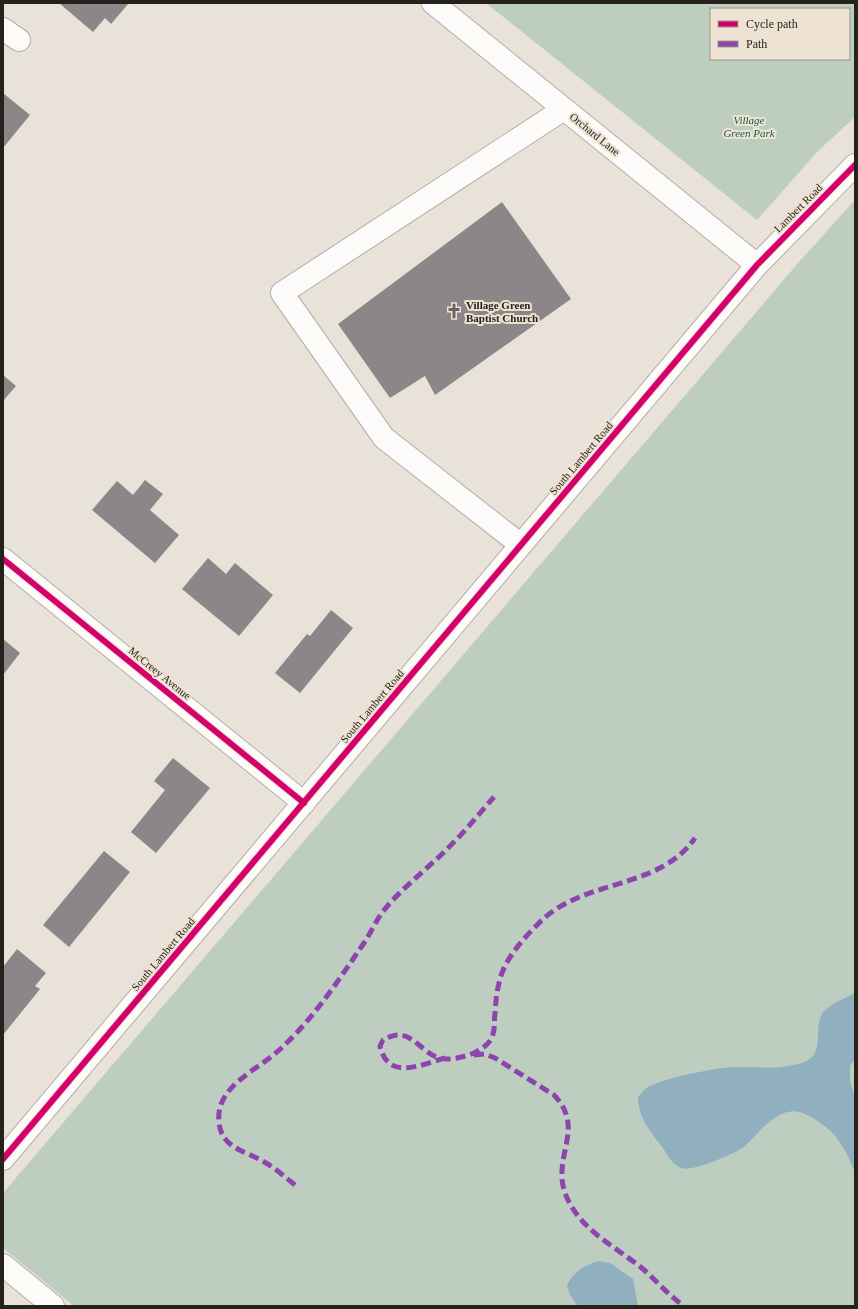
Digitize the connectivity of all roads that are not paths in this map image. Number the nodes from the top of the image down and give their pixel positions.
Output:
1 (433, 3) edge
2 (564, 109) junction
3 (855, 165) edge
4 (757, 265) junction
5 (521, 545) junction
6 (3, 559) edge
7 (304, 803) junction
8 (3, 1159) edge
9 (3, 1265) edge
10 (53, 1306) edge

1 - 2 street, Orchard Lane
2 - 4 street, Orchard Lane
2 - 5 street
3 - 4 street, Lambert Road
4 - 5 street, South Lambert Road
5 - 7 street, South Lambert Road
6 - 7 street, McCreey Avenue
7 - 8 street, South Lambert Road
9 - 10 street

